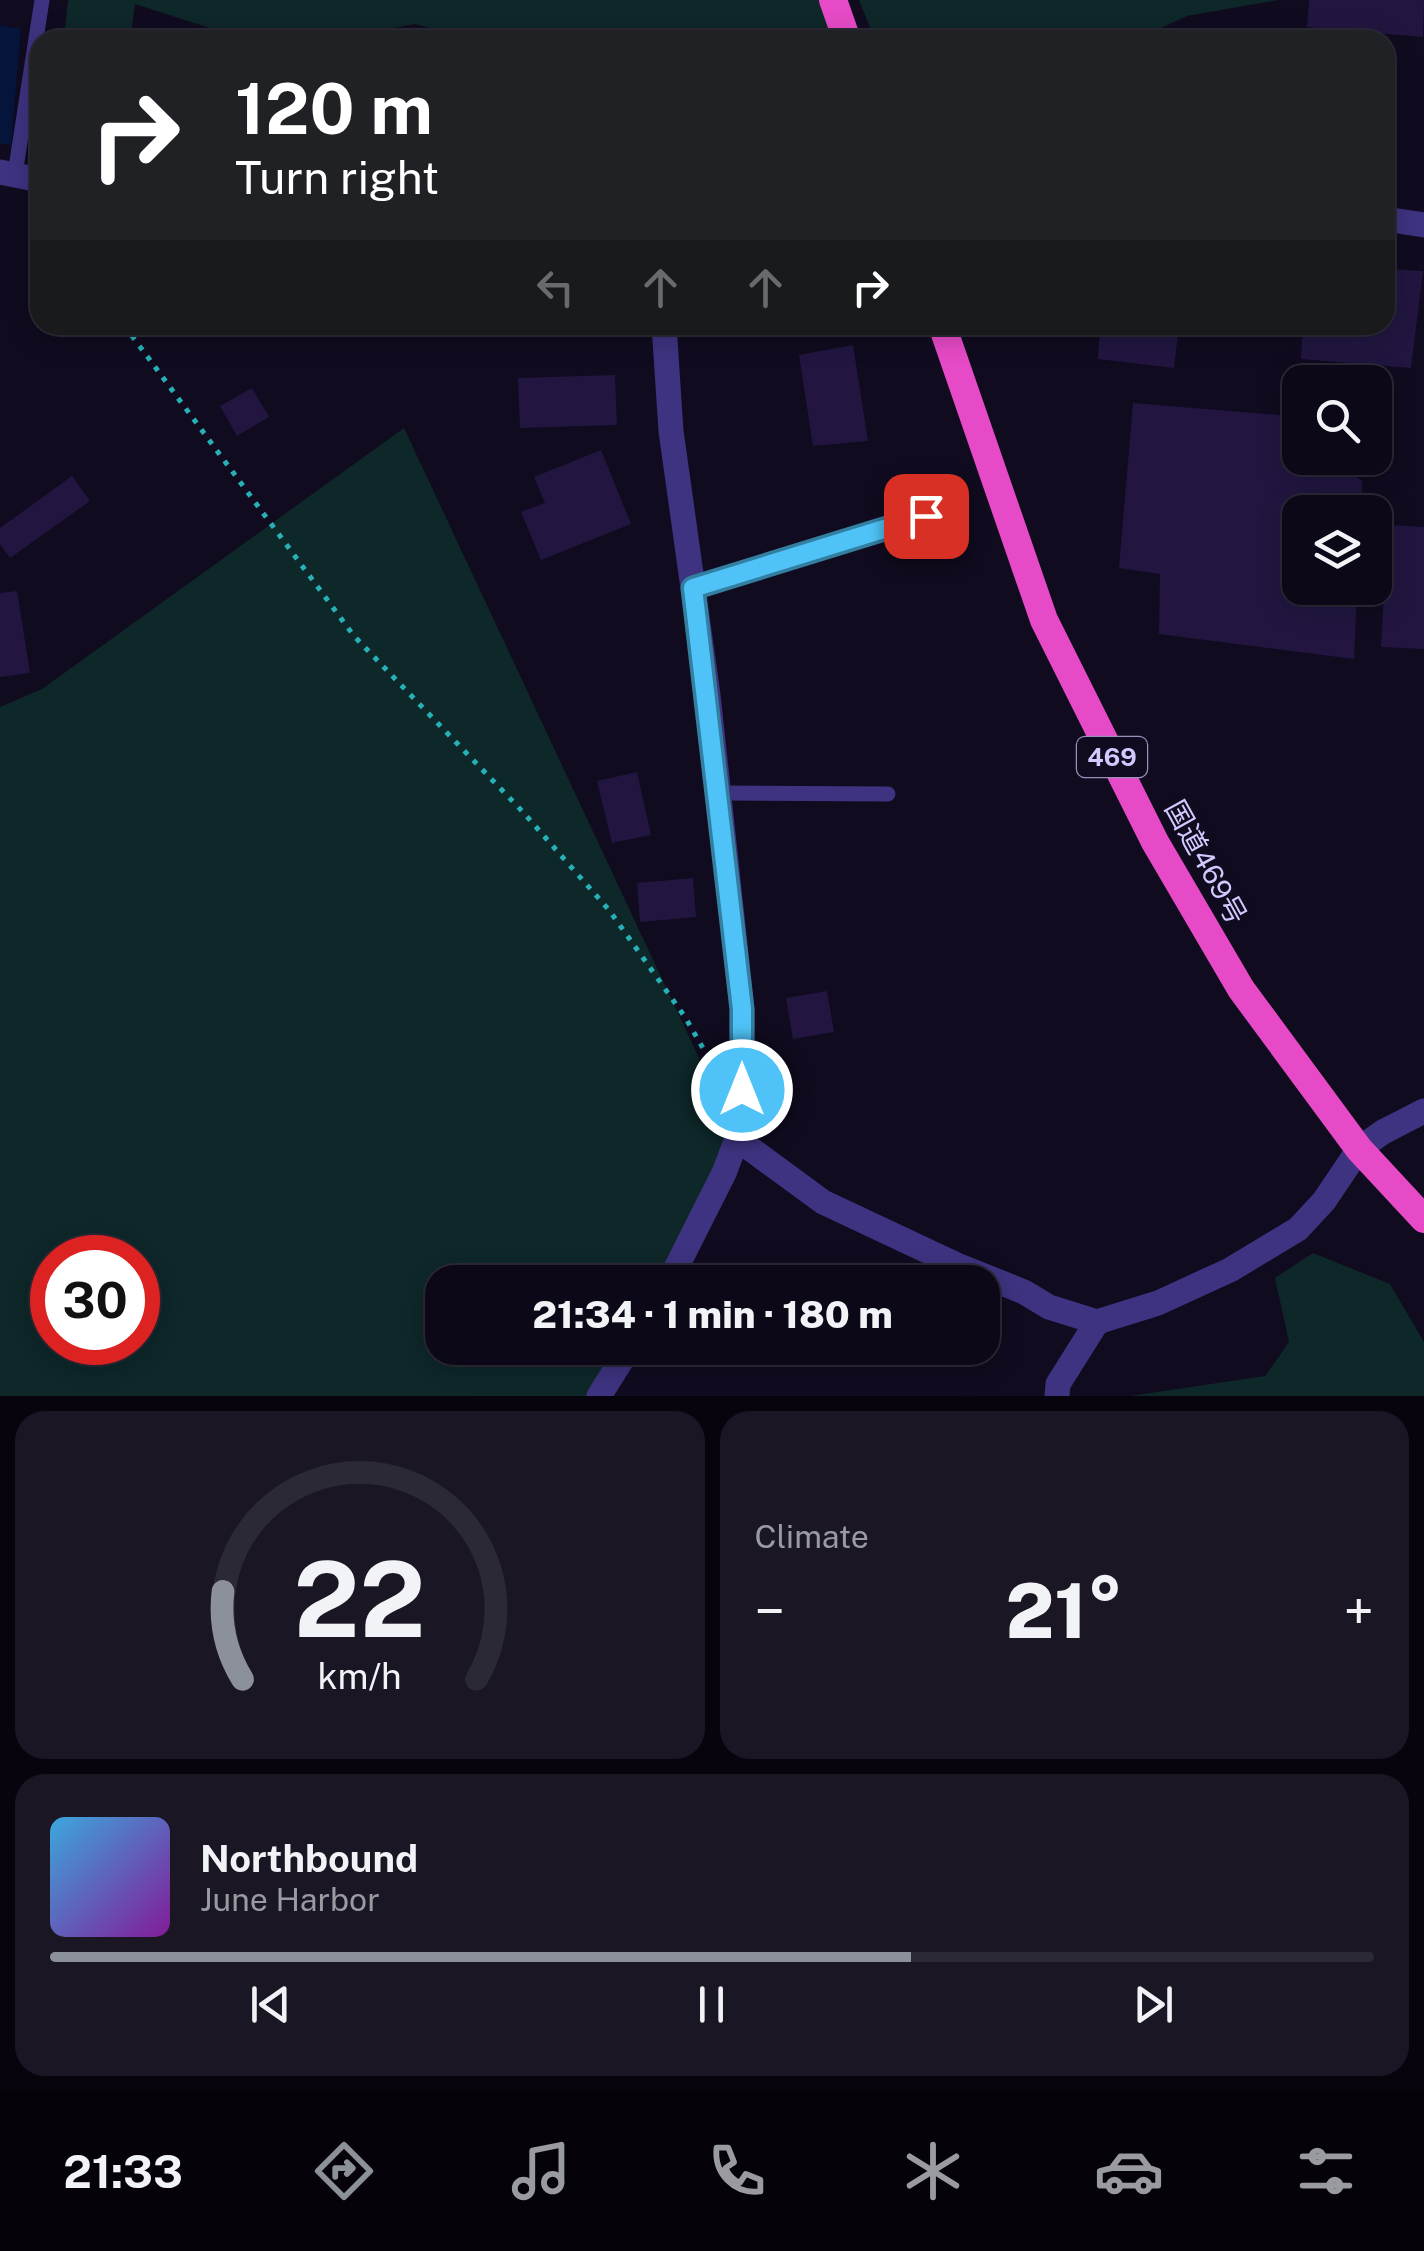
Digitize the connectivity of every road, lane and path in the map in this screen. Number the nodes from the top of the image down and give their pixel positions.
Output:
1 (42, 0) edge
2 (833, 0) edge
3 (38, 30) edge
4 (844, 30) edge
5 (30, 88) edge
6 (18, 175) edge
7 (1395, 221) edge
8 (1424, 225) edge
9 (131, 335) edge
10 (665, 335) edge
11 (945, 335) edge
12 (926, 516) dead end
13 (693, 588) junction
14 (718, 792) junction
15 (888, 794) dead end
16 (720, 1077) dead end
17 (1424, 1110) edge
18 (737, 1138) junction
19 (1359, 1149) junction
20 (1424, 1219) edge
21 (677, 1265) edge
22 (1096, 1322) junction
23 (618, 1365) edge
24 (599, 1396) edge
25 (1057, 1396) edge

1 - 3 lane
2 - 4 highway
5 - 6 lane
7 - 8 street
9 - 16 path
10 - 13 street
11 - 19 highway, 国道469号 / 469
12 - 13 lane
13 - 14 street
14 - 15 lane
14 - 18 street
17 - 19 street
18 - 21 street
18 - 22 street
19 - 20 highway, 国道469号 / 469
19 - 22 street
22 - 25 street
23 - 24 street

